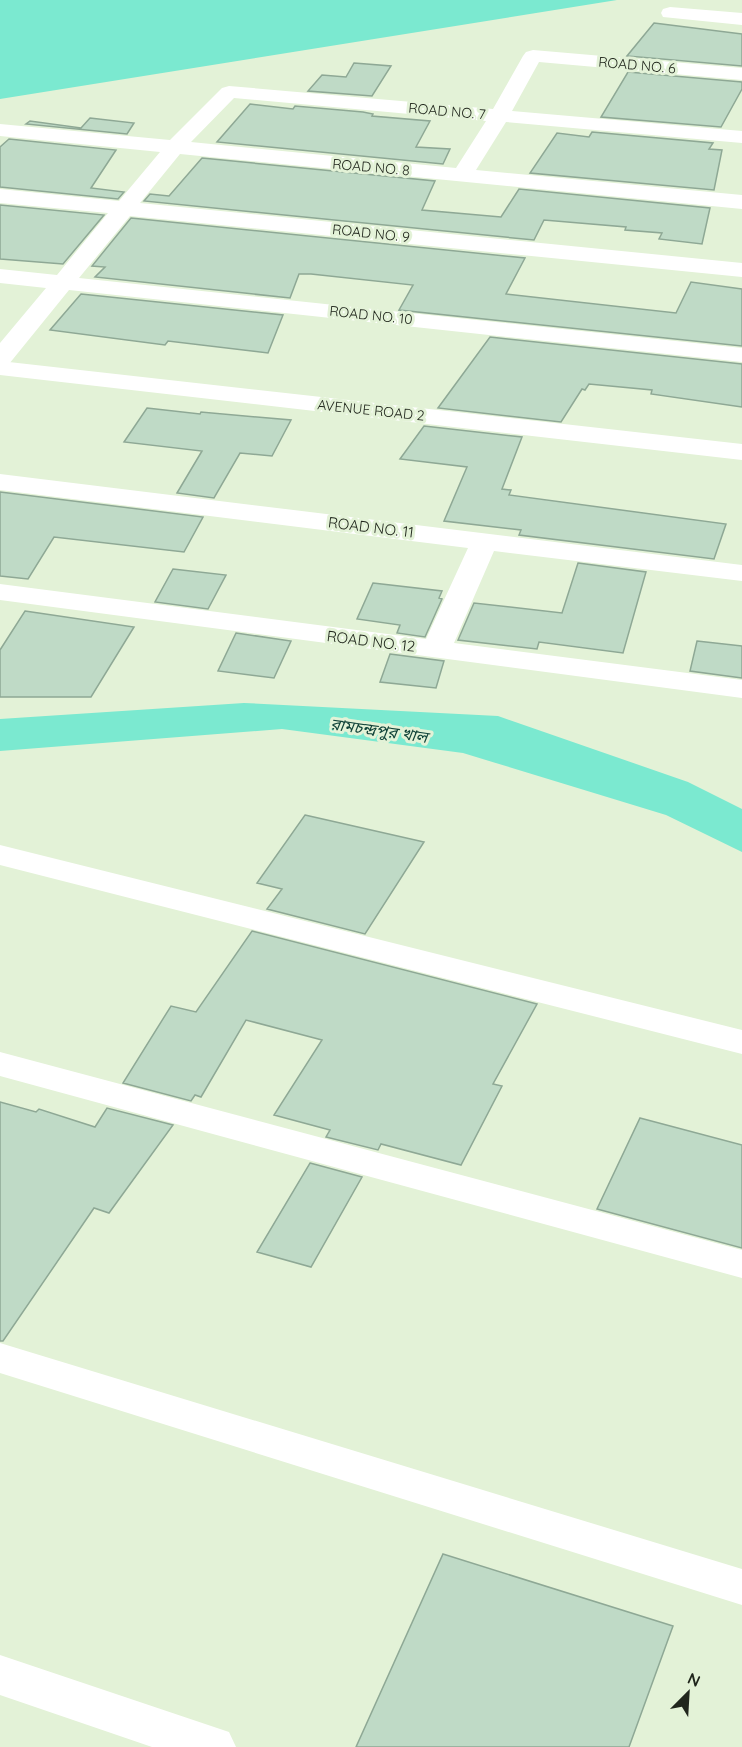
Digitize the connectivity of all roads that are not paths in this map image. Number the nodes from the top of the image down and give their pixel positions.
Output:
1 (670, 13) dead end
2 (742, 19) edge
3 (742, 74) edge
4 (500, 115) junction
5 (0, 130) edge
6 (742, 137) edge
7 (174, 148) junction
8 (461, 176) junction
9 (0, 196) edge
10 (742, 202) edge
11 (125, 208) junction
12 (742, 270) edge
13 (0, 276) edge
14 (63, 282) junction
15 (742, 355) edge
16 (0, 359) edge
17 (0, 368) edge
18 (742, 452) edge
19 (0, 482) edge
20 (485, 541) junction
21 (742, 573) edge
22 (0, 592) edge
23 (436, 649) junction
24 (742, 689) edge
25 (0, 855) edge
26 (742, 1042) edge
27 (0, 1064) edge
28 (742, 1263) edge
29 (0, 1358) edge
30 (742, 1587) edge
31 (0, 1675) edge
32 (212, 1747) edge

1 - 2 street
3 - 4 street, ROAD NO. 6
4 - 6 street, ROAD NO. 7
4 - 7 street, ROAD NO. 7
4 - 8 street
5 - 7 street, ROAD NO. 8
7 - 8 street, ROAD NO. 8
7 - 11 street
8 - 10 street, ROAD NO. 8
9 - 11 street, ROAD NO. 9
11 - 12 street, ROAD NO. 9
11 - 14 street
13 - 14 street, ROAD NO. 10
14 - 15 street, ROAD NO. 10
14 - 16 street
17 - 18 street, AVENUE ROAD 2
19 - 20 street, ROAD NO. 11
20 - 21 street, ROAD NO. 11
20 - 23 street
22 - 23 street, ROAD NO. 12
23 - 24 street, ROAD NO. 12
25 - 26 street
27 - 28 street
29 - 30 street
31 - 32 street

